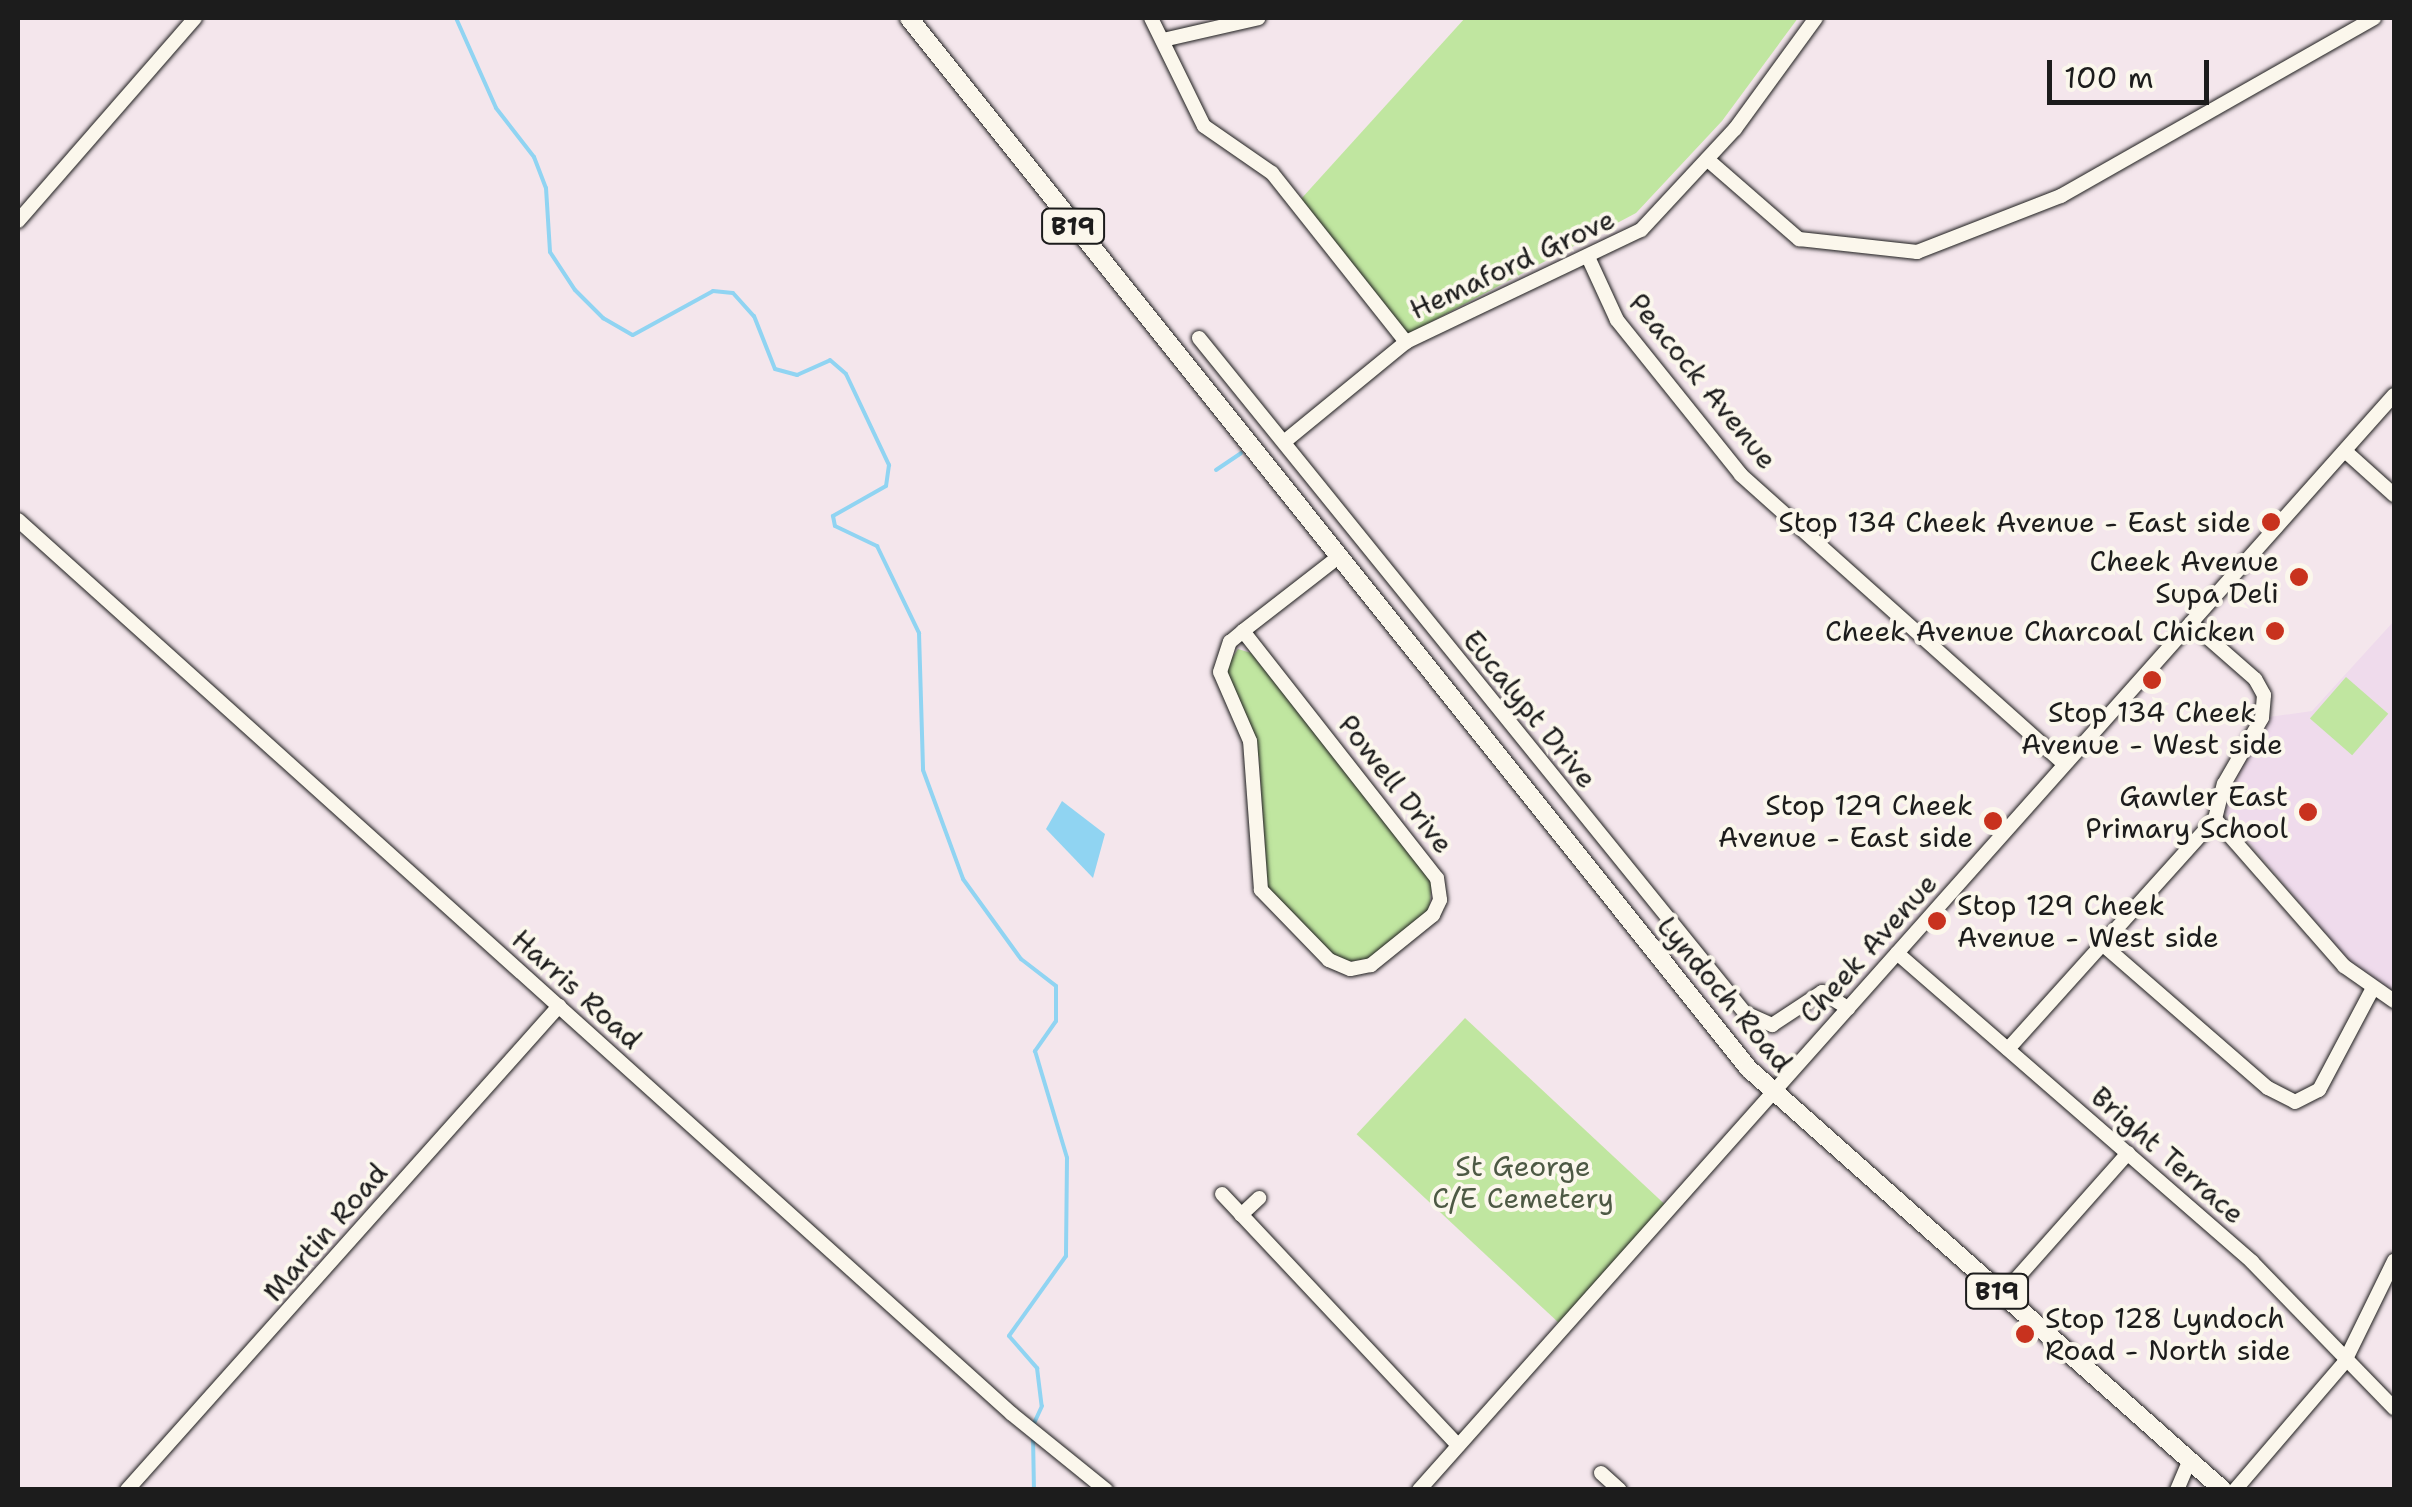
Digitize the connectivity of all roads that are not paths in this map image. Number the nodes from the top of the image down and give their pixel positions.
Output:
1 (195, 18) edge
2 (909, 18) edge
3 (1151, 18) edge
4 (1259, 18) edge
5 (1816, 18) edge
6 (2374, 18) edge
7 (1163, 40) junction
8 (1708, 160) junction
9 (18, 221) edge
10 (1588, 258) junction
11 (1199, 338) dead end
12 (1406, 342) junction
13 (2394, 395) edge
14 (1284, 442) junction
15 (2345, 452) junction
16 (2394, 495) edge
17 (18, 520) edge
18 (1337, 558) junction
19 (2191, 623) junction
20 (1243, 631) junction
21 (2064, 764) junction
22 (2215, 819) junction
23 (2101, 943) junction
24 (1897, 952) junction
25 (2372, 990) junction
26 (2394, 1001) edge
27 (558, 1006) junction
28 (1848, 1008) junction
29 (2008, 1049) junction
30 (1771, 1094) junction
31 (2128, 1153) junction
32 (1222, 1194) dead end
33 (1259, 1198) dead end
34 (1241, 1215) junction
35 (2394, 1260) edge
36 (2002, 1295) junction
37 (2344, 1363) junction
38 (2394, 1408) edge
39 (1458, 1445) junction
40 (2190, 1460) junction
41 (1600, 1473) dead end
42 (127, 1490) edge
43 (1106, 1490) edge
44 (1419, 1490) edge
45 (1620, 1490) edge
46 (2177, 1490) edge
47 (2223, 1490) edge
48 (2235, 1490) edge

1 - 9 street
2 - 18 main road, Lyndoch Road / B19
3 - 7 street
4 - 7 street
5 - 8 street, Hemaford Grove
6 - 8 street
7 - 12 street
8 - 10 street, Hemaford Grove
10 - 12 street, Hemaford Grove
10 - 21 street, Peacock Avenue
11 - 14 street, Eucalypt Drive
12 - 14 street, Hemaford Grove
13 - 15 street, Cheek Avenue
14 - 28 street, Eucalypt Drive
15 - 16 street
15 - 19 street, Cheek Avenue
17 - 27 street, Harris Road
18 - 20 street, Powell Drive
18 - 30 main road, Lyndoch Road / B19
19 - 21 street, Cheek Avenue
19 - 22 street
20 - 20 street, Powell Drive
21 - 24 street, Cheek Avenue
22 - 23 street
22 - 25 street
23 - 25 street
23 - 29 street
24 - 28 street, Cheek Avenue
24 - 29 street, Bright Terrace
25 - 26 street
27 - 42 street, Martin Road
27 - 43 street, Harris Road
28 - 30 street, Cheek Avenue
29 - 31 street, Bright Terrace
30 - 36 main road, Lyndoch Road / B19
30 - 39 street, Cheek Avenue
31 - 36 street
31 - 37 street, Bright Terrace
32 - 34 street
33 - 34 street
34 - 39 street
35 - 37 street
36 - 40 main road, Lyndoch Road / B19
37 - 38 street, Bright Terrace
37 - 48 street
39 - 44 street, Cheek Avenue
40 - 46 street
40 - 47 main road, Lyndoch Road / B19
41 - 45 street

